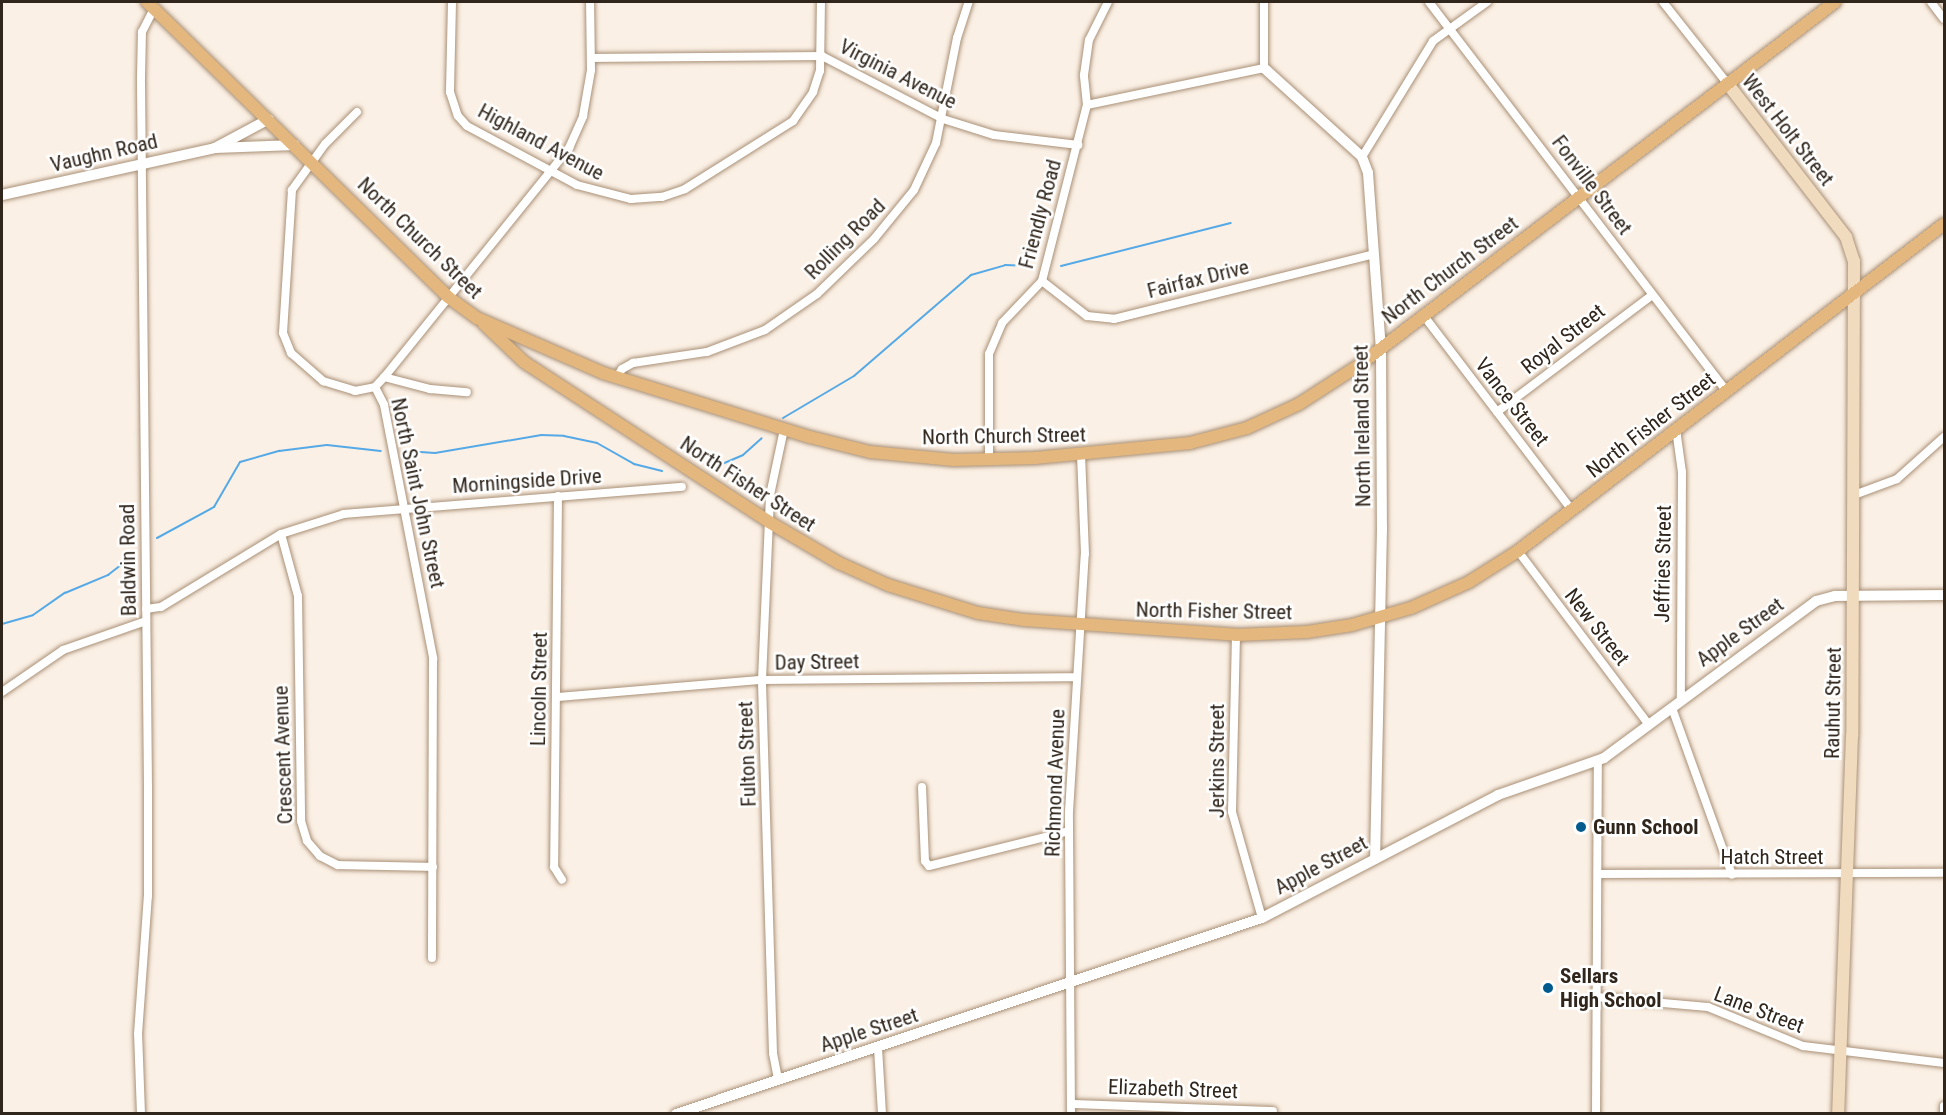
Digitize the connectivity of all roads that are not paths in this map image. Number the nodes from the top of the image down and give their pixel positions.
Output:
1 (452, 2) edge
2 (590, 2) edge
3 (821, 2) edge
4 (969, 2) edge
5 (1108, 2) edge
6 (1264, 2) edge
7 (1429, 2) edge
8 (1486, 2) edge
9 (1664, 2) edge
10 (1835, 2) edge
11 (1931, 2) edge
12 (150, 5) edge
13 (1944, 19) edge
14 (1450, 30) junction
15 (822, 56) junction
16 (591, 58) junction
17 (1264, 68) junction
18 (1727, 83) junction
19 (1087, 105) junction
20 (357, 112) dead end
21 (269, 119) junction
22 (943, 119) junction
23 (295, 145) junction
24 (1078, 145) junction
25 (214, 148) junction
26 (1362, 157) junction
27 (312, 161) junction
28 (142, 165) junction
29 (553, 172) junction
30 (2, 195) edge
31 (1577, 196) junction
32 (1944, 224) edge
33 (1374, 254) junction
34 (1042, 281) junction
35 (1855, 293) junction
36 (1652, 295) junction
37 (448, 297) junction
38 (1424, 316) junction
39 (477, 318) junction
40 (1381, 348) junction
41 (384, 377) junction
42 (617, 377) junction
43 (375, 387) junction
44 (1726, 391) junction
45 (467, 392) dead end
46 (1497, 412) junction
47 (784, 429) junction
48 (1676, 429) junction
49 (1944, 437) edge
50 (1081, 455) junction
51 (988, 460) junction
52 (682, 488) dead end
53 (1854, 495) junction
54 (558, 496) junction
55 (404, 507) junction
56 (1572, 510) junction
57 (769, 522) junction
58 (280, 534) junction
59 (1518, 551) junction
60 (1854, 596) junction
61 (1944, 596) edge
62 (146, 609) junction
63 (1381, 618) junction
64 (146, 621) junction
65 (1080, 625) junction
66 (1236, 635) junction
67 (1077, 677) junction
68 (762, 680) junction
69 (2, 692) edge
70 (558, 697) junction
71 (1681, 700) junction
72 (1672, 708) junction
73 (1649, 725) junction
74 (1598, 762) junction
75 (922, 787) dead end
76 (1069, 831) junction
77 (1375, 859) junction
78 (433, 867) junction
79 (1944, 873) edge
80 (1599, 874) junction
81 (1732, 875) junction
82 (1847, 875) junction
83 (562, 880) dead end
84 (1262, 918) junction
85 (432, 958) dead end
86 (1072, 984) junction
87 (1596, 997) junction
88 (878, 1048) junction
89 (1841, 1051) junction
90 (1944, 1063) edge
91 (778, 1079) junction
92 (1944, 1106) edge
93 (1071, 1109) edge
94 (695, 1110) edge
95 (1181, 1111) edge
96 (1273, 1111) dead end
97 (141, 1113) edge
98 (676, 1113) edge
99 (882, 1113) edge
100 (1596, 1113) edge
101 (1838, 1113) edge
102 (1944, 1113) edge

1 - 29 street, Highland Avenue
2 - 16 street, North Saint John Street
3 - 15 street, Highland Avenue
4 - 22 street, Rolling Road
5 - 19 street, Friendly Road
6 - 17 street
7 - 14 street, Fonville Street
8 - 14 street
9 - 18 street, West Holt Street
10 - 18 main road, North Church Street
11 - 13 street
12 - 21 main road, North Church Street
12 - 28 street, Baldwin Road
14 - 26 street
14 - 31 street, Fonville Street
15 - 16 street, Virginia Avenue
15 - 22 street, Virginia Avenue
15 - 29 street, Highland Avenue
16 - 29 street, North Saint John Street
17 - 19 street
17 - 26 street
18 - 31 main road, North Church Street
18 - 35 main road, West Holt Street
19 - 24 street, Friendly Road
20 - 27 street
21 - 23 main road, North Church Street
21 - 25 street, Vaughn Road
22 - 24 street, Virginia Avenue
22 - 42 street, Rolling Road
23 - 25 street, Vaughn Road
23 - 27 main road, North Church Street
24 - 34 street, Friendly Road
25 - 28 street, Vaughn Road
26 - 33 street, North Ireland Street
27 - 37 main road, North Church Street
27 - 43 street
28 - 30 street, Vaughn Road
28 - 62 street, Baldwin Road
29 - 37 street, North Saint John Street
31 - 36 street, Fonville Street
31 - 38 main road, North Church Street
32 - 35 main road, North Fisher Street
33 - 34 street, Fairfax Drive
33 - 40 street, North Ireland Street
34 - 51 street, Friendly Road
35 - 44 main road, North Fisher Street
35 - 53 main road, Rauhut Street
36 - 44 street, Fonville Street
36 - 46 street, Royal Street
37 - 39 main road, North Church Street
37 - 41 street, North Saint John Street
38 - 40 main road, North Church Street
38 - 46 street, Vance Street
39 - 42 main road, North Church Street
39 - 57 main road, North Fisher Street
40 - 50 main road, North Church Street
40 - 63 street, North Ireland Street
41 - 43 street, North Saint John Street
41 - 45 street
42 - 47 main road, North Church Street
43 - 55 street, North Saint John Street
44 - 48 main road, North Fisher Street
46 - 56 street, Vance Street
47 - 51 main road, North Church Street
47 - 57 street, Fulton Street
48 - 56 main road, North Fisher Street
48 - 71 street, Jeffries Street
49 - 53 street
50 - 51 main road, North Church Street
50 - 65 street, Richmond Avenue
52 - 54 street, Morningside Drive
53 - 60 main road, Rauhut Street
54 - 55 street, Morningside Drive
54 - 70 street, Lincoln Street
55 - 58 street, Morningside Drive
55 - 78 street, North Saint John Street
56 - 59 main road, North Fisher Street
57 - 65 main road, North Fisher Street
57 - 68 street, Fulton Street
58 - 62 street, Morningside Drive
58 - 78 street, Crescent Avenue
59 - 63 main road, North Fisher Street
59 - 73 street, New Street
60 - 61 street, Apple Street
60 - 71 street, Apple Street
60 - 82 main road, Rauhut Street
62 - 64 street, Baldwin Road
63 - 66 main road, North Fisher Street
63 - 77 street, North Ireland Street
64 - 69 street
64 - 97 street, Baldwin Road
65 - 66 main road, North Fisher Street
65 - 67 street, Richmond Avenue
66 - 84 street, Jerkins Street
67 - 68 street, Day Street
67 - 76 street, Richmond Avenue
68 - 70 street, Day Street
68 - 91 street, Fulton Street
70 - 83 street, Lincoln Street
71 - 72 street, Apple Street
72 - 73 street, Apple Street
72 - 81 street
73 - 74 street, Apple Street
74 - 77 street, Apple Street
74 - 80 street
75 - 76 street
76 - 86 street, Richmond Avenue
77 - 84 street, Apple Street
78 - 85 street, North Saint John Street
79 - 82 street, Hatch Street
80 - 81 street, Hatch Street
80 - 87 street
81 - 82 street, Hatch Street
82 - 89 main road, Rauhut Street
84 - 86 street, Apple Street
86 - 88 street, Apple Street
86 - 93 street, Richmond Avenue
87 - 89 street, Lane Street
87 - 100 street
88 - 91 street, Apple Street
88 - 99 street
89 - 90 street, Lane Street
89 - 101 main road, Rauhut Street
91 - 94 street, Apple Street
92 - 102 street
93 - 95 street, Elizabeth Street
94 - 98 street, Apple Street
95 - 96 street, Elizabeth Street

